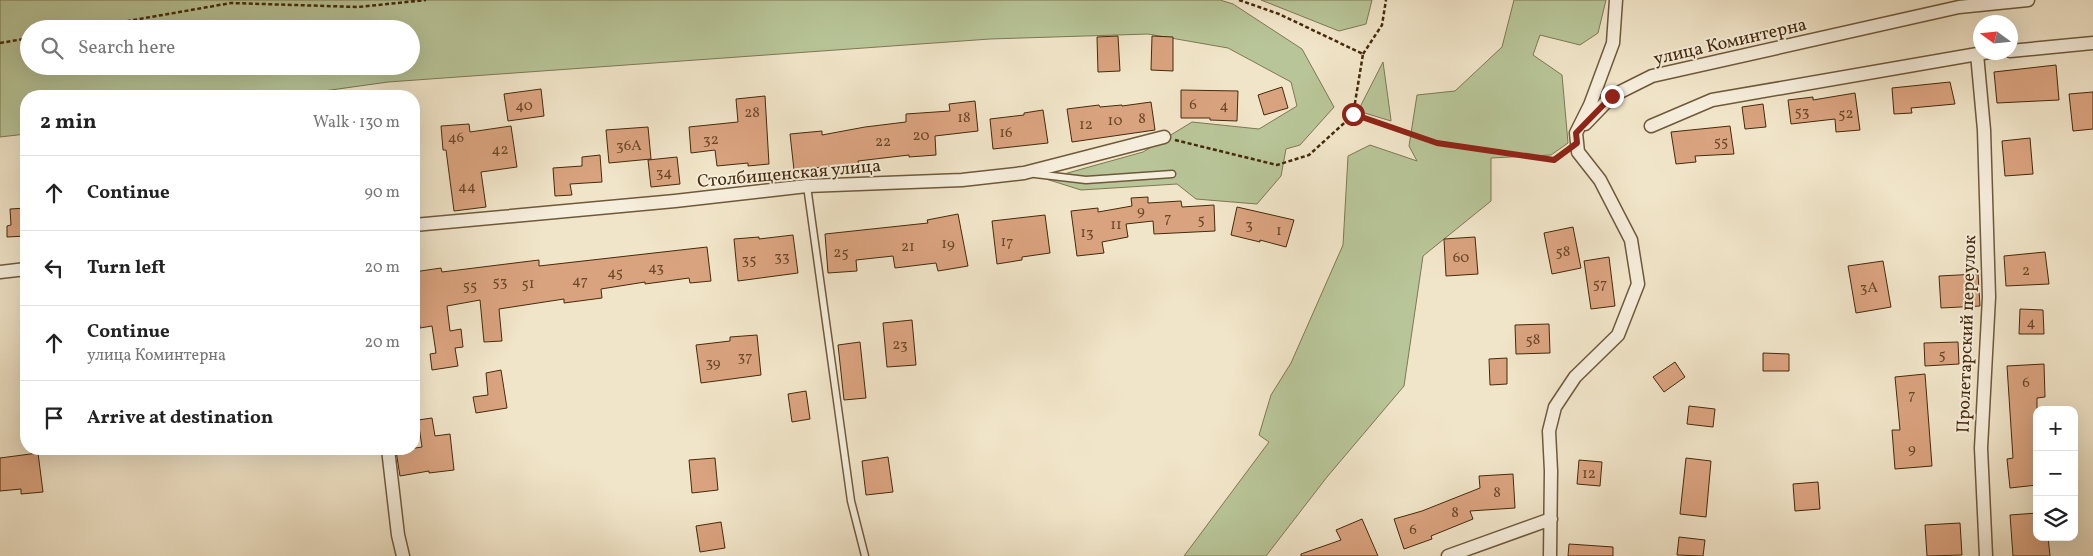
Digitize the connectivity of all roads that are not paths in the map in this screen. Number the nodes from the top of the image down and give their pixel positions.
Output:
1 (1616, 0) edge
2 (2028, 0) edge
3 (2093, 43) edge
4 (2018, 50) edge
5 (1973, 55) edge
6 (1983, 60) edge
7 (1650, 126) dead end
8 (1164, 137) road end
9 (1577, 138) junction
10 (1024, 173) junction
11 (1172, 174) dead end
12 (807, 186) junction
13 (420, 224) edge
14 (20, 270) edge
15 (0, 272) edge
16 (389, 455) edge
17 (1551, 519) junction
18 (402, 556) edge
19 (865, 556) edge
20 (1448, 556) edge
21 (1550, 556) edge
22 (1986, 556) edge

1 - 9 street
2 - 9 street, улица Коминтерна
3 - 4 street
5 - 7 street
6 - 22 street, Пролетарский переулок
8 - 10 street, Столбищенская улица
9 - 17 street
10 - 11 lane
10 - 12 street, Столбищенская улица
12 - 13 street, Столбищенская улица
12 - 19 lane
14 - 15 street
16 - 18 street
17 - 20 street
17 - 21 street

